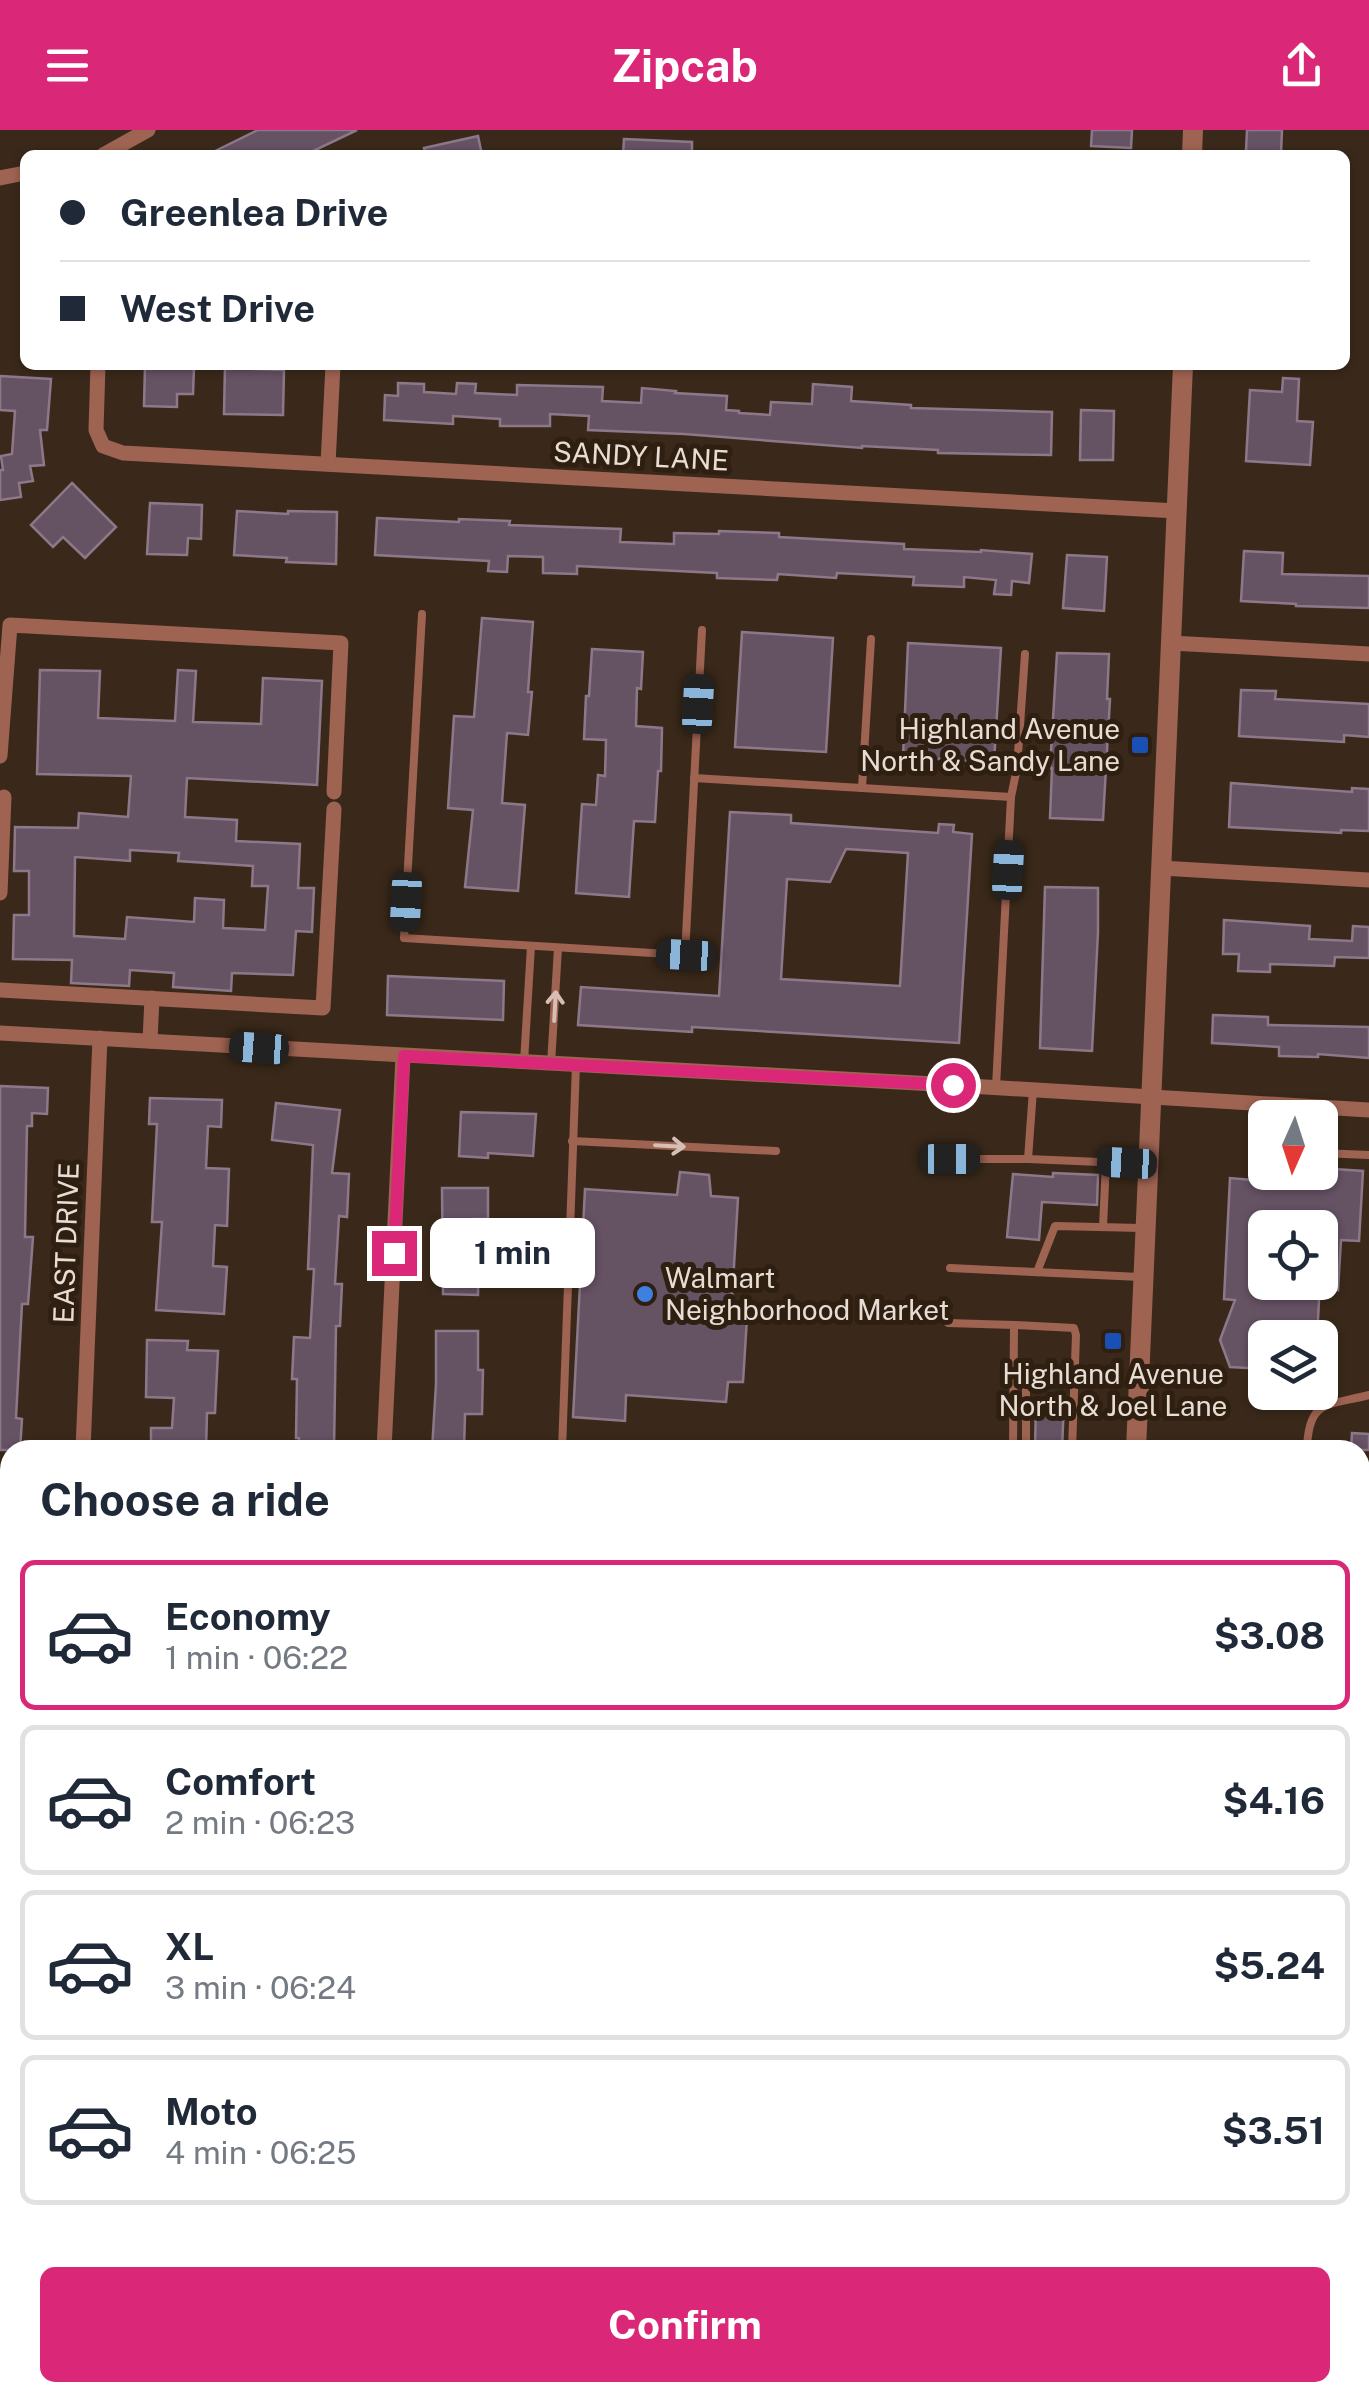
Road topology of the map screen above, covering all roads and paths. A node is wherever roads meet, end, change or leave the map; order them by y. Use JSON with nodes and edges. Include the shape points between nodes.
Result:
{"nodes":[{"id":1,"x":148,"y":130,"type":"edge"},
{"id":2,"x":112,"y":150,"type":"edge"},
{"id":3,"x":98,"y":370,"type":"edge"},
{"id":4,"x":333,"y":370,"type":"edge"},
{"id":5,"x":1183,"y":370,"type":"edge"},
{"id":6,"x":328,"y":464,"type":"junction"},
{"id":7,"x":1177,"y":512,"type":"junction"},
{"id":8,"x":422,"y":614,"type":"dead end"},
{"id":9,"x":702,"y":630,"type":"dead end"},
{"id":10,"x":870,"y":639,"type":"dead end"},
{"id":11,"x":1171,"y":643,"type":"junction"},
{"id":12,"x":1025,"y":654,"type":"dead end"},
{"id":13,"x":1369,"y":654,"type":"edge"},
{"id":14,"x":0,"y":756,"type":"edge"},
{"id":15,"x":694,"y":778,"type":"junction"},
{"id":16,"x":862,"y":788,"type":"junction"},
{"id":17,"x":4,"y":797,"type":"dead end"},
{"id":18,"x":1011,"y":797,"type":"junction"},
{"id":19,"x":1161,"y":868,"type":"junction"},
{"id":20,"x":1369,"y":880,"type":"edge"},
{"id":21,"x":0,"y":894,"type":"edge"},
{"id":22,"x":531,"y":946,"type":"junction"},
{"id":23,"x":558,"y":948,"type":"junction"},
{"id":24,"x":0,"y":990,"type":"edge"},
{"id":25,"x":152,"y":998,"type":"junction"},
{"id":26,"x":0,"y":1033,"type":"edge"},
{"id":27,"x":100,"y":1038,"type":"junction"},
{"id":28,"x":150,"y":1041,"type":"junction"},
{"id":29,"x":404,"y":1056,"type":"junction"},
{"id":30,"x":524,"y":1062,"type":"junction"},
{"id":31,"x":552,"y":1064,"type":"junction"},
{"id":32,"x":576,"y":1065,"type":"junction"},
{"id":33,"x":996,"y":1087,"type":"junction"},
{"id":34,"x":1033,"y":1090,"type":"junction"},
{"id":35,"x":1150,"y":1096,"type":"junction"},
{"id":36,"x":1248,"y":1108,"type":"edge"},
{"id":37,"x":1338,"y":1110,"type":"edge"},
{"id":38,"x":1369,"y":1110,"type":"edge"},
{"id":39,"x":572,"y":1141,"type":"junction"},
{"id":40,"x":776,"y":1151,"type":"dead end"},
{"id":41,"x":1338,"y":1153,"type":"edge"},
{"id":42,"x":1369,"y":1154,"type":"edge"},
{"id":43,"x":950,"y":1159,"type":"dead end"},
{"id":44,"x":1028,"y":1159,"type":"junction"},
{"id":45,"x":1106,"y":1162,"type":"junction"},
{"id":46,"x":1148,"y":1164,"type":"junction"},
{"id":47,"x":1103,"y":1227,"type":"junction"},
{"id":48,"x":1146,"y":1228,"type":"junction"},
{"id":49,"x":950,"y":1268,"type":"dead end"},
{"id":50,"x":1037,"y":1272,"type":"junction"},
{"id":51,"x":1144,"y":1277,"type":"junction"},
{"id":52,"x":948,"y":1323,"type":"dead end"},
{"id":53,"x":1014,"y":1326,"type":"junction"},
{"id":54,"x":1014,"y":1373,"type":"junction"},
{"id":55,"x":1369,"y":1395,"type":"edge"},
{"id":56,"x":83,"y":1440,"type":"edge"},
{"id":57,"x":385,"y":1440,"type":"edge"},
{"id":58,"x":562,"y":1440,"type":"edge"},
{"id":59,"x":1013,"y":1440,"type":"edge"},
{"id":60,"x":1026,"y":1440,"type":"edge"},
{"id":61,"x":1072,"y":1440,"type":"edge"},
{"id":62,"x":1136,"y":1440,"type":"edge"},
{"id":63,"x":1308,"y":1440,"type":"edge"}],
"edges":[{"from":1,"to":2,"type":"street"},
{"from":3,"to":6,"type":"street","name":"SANDY LANE","via":[[96,430],[103,446]]},
{"from":4,"to":6,"type":"street"},
{"from":5,"to":7,"type":"street"},
{"from":6,"to":7,"type":"street","name":"SANDY LANE"},
{"from":7,"to":11,"type":"street"},
{"from":8,"to":22,"type":"lane","via":[[404,938]]},
{"from":9,"to":15,"type":"lane"},
{"from":10,"to":16,"type":"lane"},
{"from":11,"to":13,"type":"street"},
{"from":11,"to":19,"type":"street"},
{"from":12,"to":18,"type":"lane"},
{"from":14,"to":25,"type":"street","via":[[10,625],[341,643],[323,1008]]},
{"from":15,"to":16,"type":"lane"},
{"from":15,"to":23,"type":"lane","via":[[686,955]]},
{"from":16,"to":18,"type":"lane"},
{"from":17,"to":21,"type":"street"},
{"from":18,"to":33,"type":"lane"},
{"from":19,"to":20,"type":"street"},
{"from":19,"to":35,"type":"street"},
{"from":22,"to":23,"type":"lane"},
{"from":22,"to":30,"type":"lane"},
{"from":31,"to":23,"type":"lane","one_way":true},
{"from":24,"to":25,"type":"street"},
{"from":25,"to":28,"type":"street"},
{"from":26,"to":27,"type":"street"},
{"from":27,"to":28,"type":"street"},
{"from":27,"to":56,"type":"street","name":"EAST DRIVE"},
{"from":28,"to":29,"type":"street"},
{"from":29,"to":30,"type":"street"},
{"from":29,"to":57,"type":"street"},
{"from":30,"to":31,"type":"street"},
{"from":31,"to":32,"type":"street"},
{"from":32,"to":33,"type":"street"},
{"from":32,"to":39,"type":"lane"},
{"from":33,"to":34,"type":"street"},
{"from":34,"to":35,"type":"street"},
{"from":34,"to":44,"type":"lane"},
{"from":35,"to":36,"type":"street"},
{"from":35,"to":46,"type":"street"},
{"from":37,"to":38,"type":"street"},
{"from":39,"to":40,"type":"lane","one_way":true},
{"from":39,"to":58,"type":"lane"},
{"from":41,"to":42,"type":"lane"},
{"from":43,"to":44,"type":"lane"},
{"from":44,"to":45,"type":"lane"},
{"from":45,"to":46,"type":"lane"},
{"from":45,"to":47,"type":"lane"},
{"from":46,"to":48,"type":"street"},
{"from":47,"to":48,"type":"lane"},
{"from":47,"to":50,"type":"lane","via":[[1055,1226]]},
{"from":48,"to":51,"type":"street"},
{"from":49,"to":50,"type":"lane"},
{"from":50,"to":51,"type":"lane"},
{"from":51,"to":62,"type":"street"},
{"from":52,"to":53,"type":"lane"},
{"from":53,"to":54,"type":"lane"},
{"from":53,"to":61,"type":"lane","via":[[1074,1328]]},
{"from":54,"to":59,"type":"lane"},
{"from":54,"to":60,"type":"lane","via":[[1026,1381]]},
{"from":55,"to":63,"type":"lane","via":[[1316,1412]]}]}
